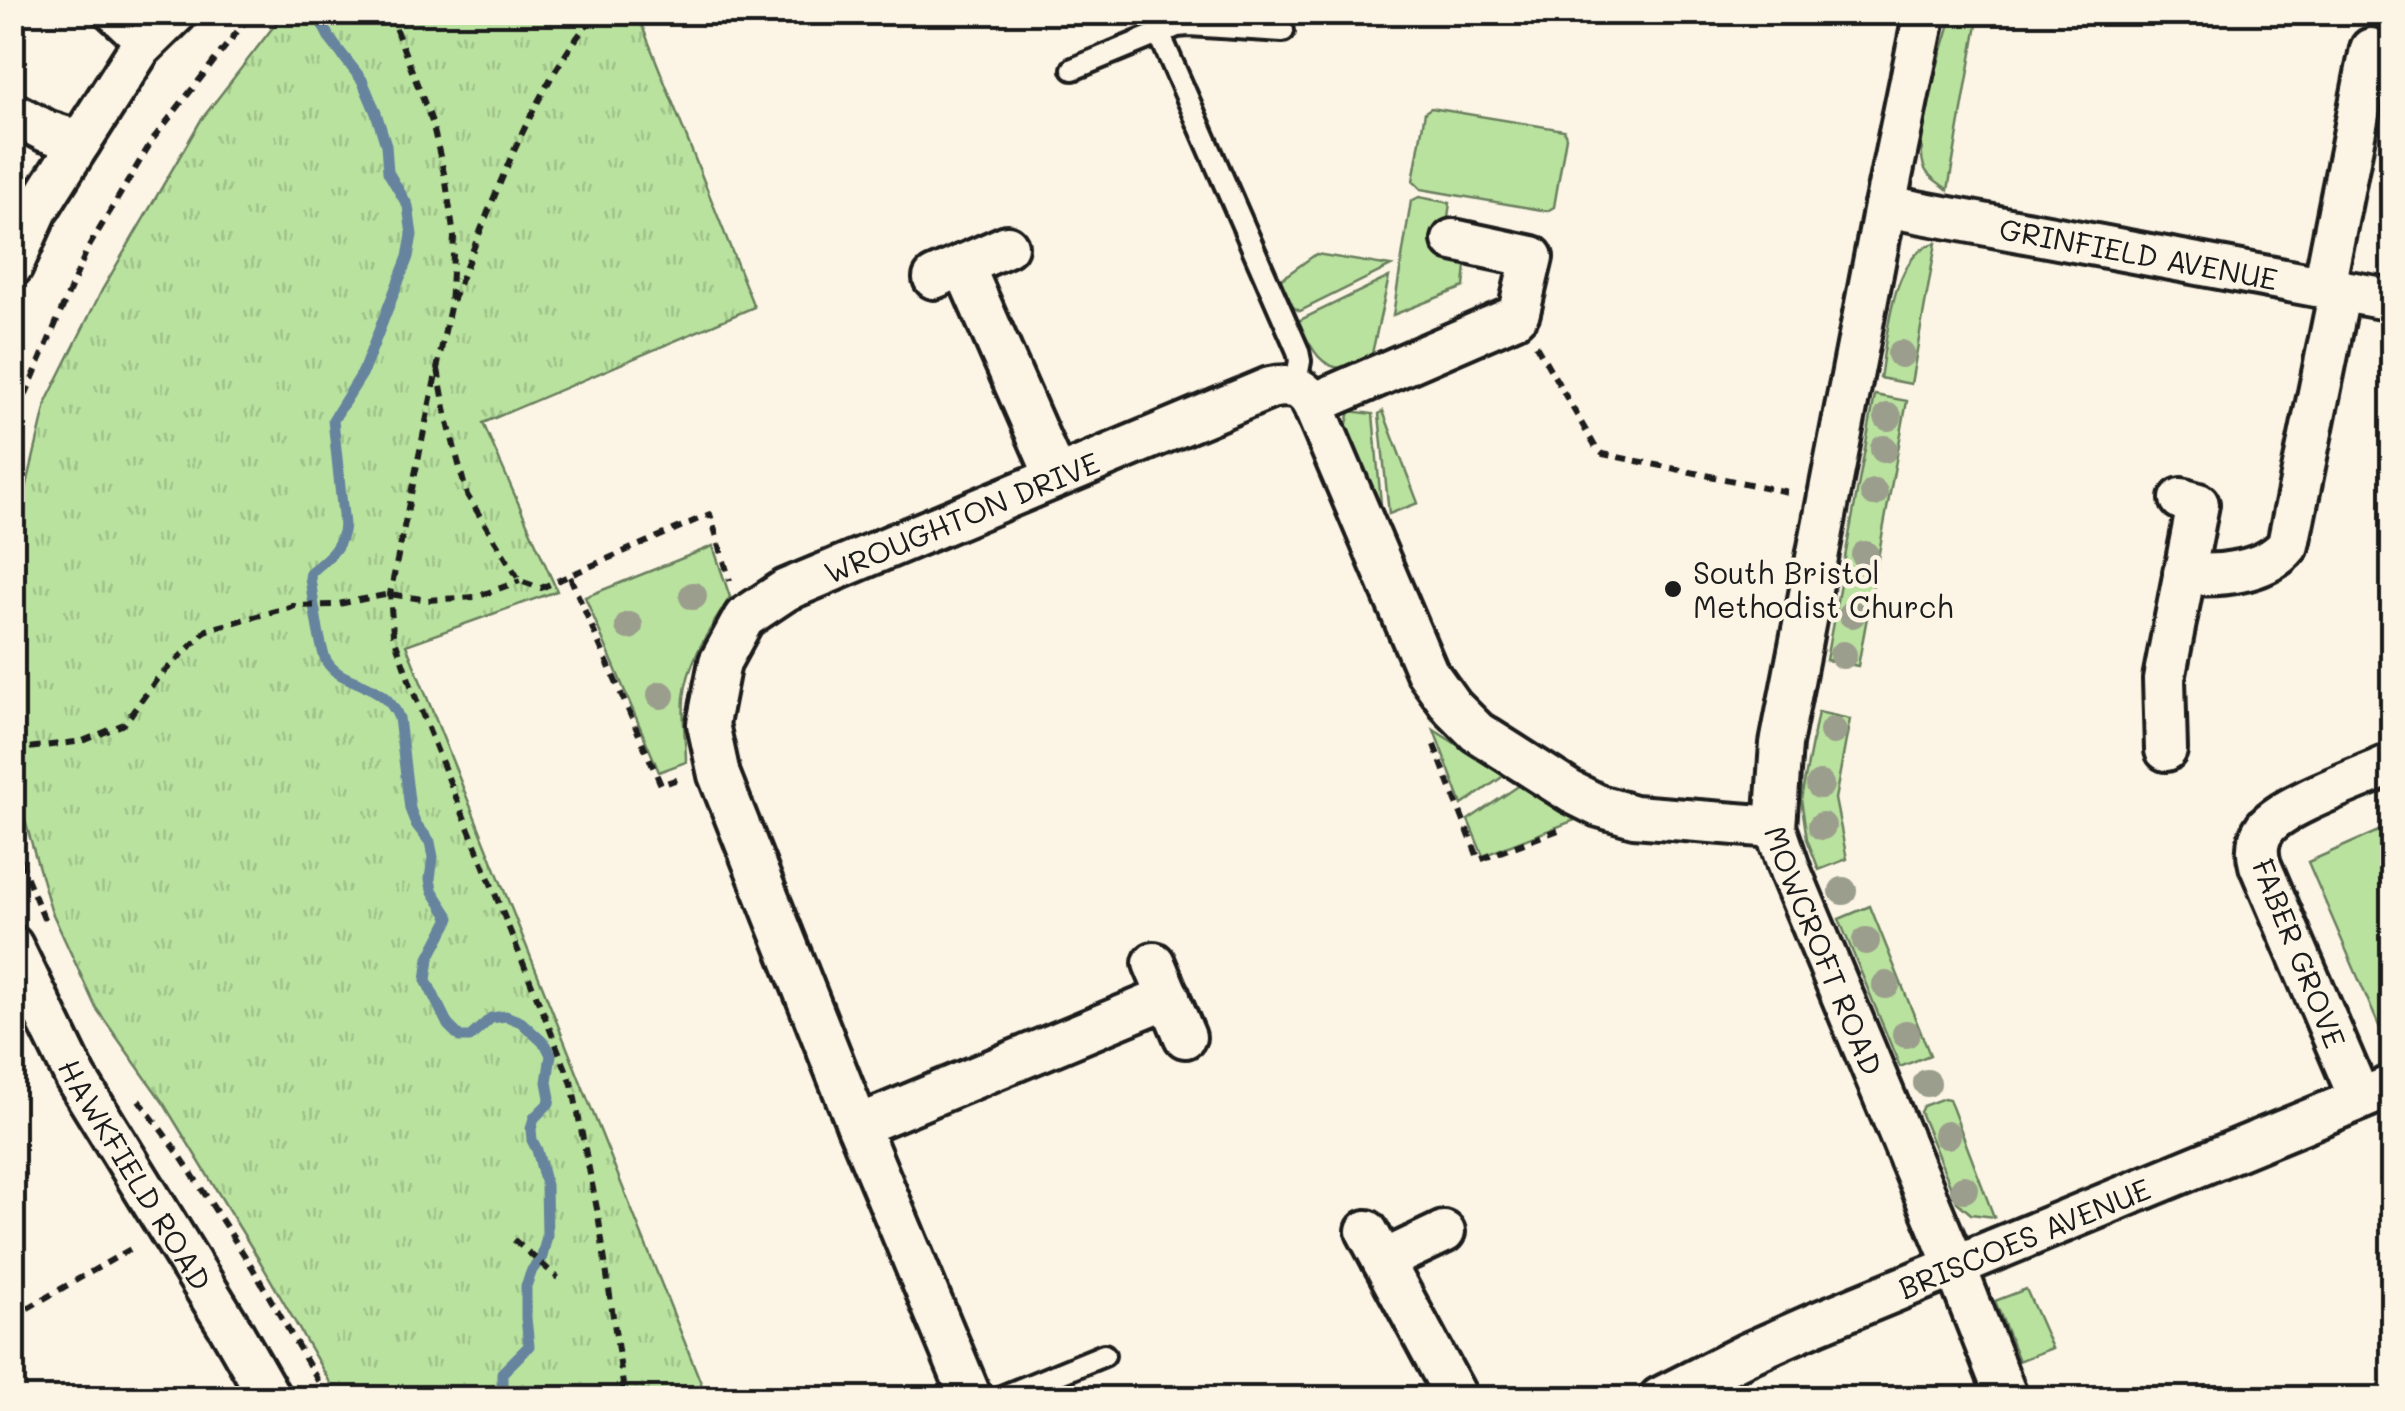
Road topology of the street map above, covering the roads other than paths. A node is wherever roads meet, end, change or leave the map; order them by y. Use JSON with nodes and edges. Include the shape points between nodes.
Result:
{"nodes":[{"id":1,"x":101,"y":12,"type":"edge"},
{"id":2,"x":177,"y":12,"type":"edge"},
{"id":3,"x":1925,"y":12,"type":"edge"},
{"id":4,"x":1283,"y":31,"type":"dead end"},
{"id":5,"x":1159,"y":33,"type":"junction"},
{"id":6,"x":140,"y":48,"type":"junction"},
{"id":7,"x":2377,"y":62,"type":"edge"},
{"id":8,"x":1073,"y":70,"type":"dead end"},
{"id":9,"x":12,"y":113,"type":"edge"},
{"id":10,"x":80,"y":142,"type":"junction"},
{"id":11,"x":12,"y":178,"type":"edge"},
{"id":12,"x":1885,"y":206,"type":"junction"},
{"id":13,"x":38,"y":210,"type":"junction"},
{"id":14,"x":1454,"y":240,"type":"dead end"},
{"id":15,"x":1006,"y":246,"type":"dead end"},
{"id":16,"x":12,"y":266,"type":"edge"},
{"id":17,"x":2332,"y":288,"type":"junction"},
{"id":18,"x":2392,"y":300,"type":"edge"},
{"id":19,"x":1304,"y":395,"type":"junction"},
{"id":20,"x":1056,"y":477,"type":"junction"},
{"id":21,"x":2181,"y":499,"type":"dead end"},
{"id":22,"x":2184,"y":573,"type":"junction"},
{"id":23,"x":2166,"y":750,"type":"dead end"},
{"id":24,"x":2392,"y":764,"type":"edge"},
{"id":25,"x":1775,"y":828,"type":"junction"},
{"id":26,"x":12,"y":946,"type":"edge"},
{"id":27,"x":1185,"y":1037,"type":"dead end"},
{"id":28,"x":2376,"y":1093,"type":"edge"},
{"id":29,"x":858,"y":1126,"type":"junction"},
{"id":30,"x":1444,"y":1232,"type":"dead end"},
{"id":31,"x":1955,"y":1266,"type":"junction"},
{"id":32,"x":1104,"y":1356,"type":"dead end"},
{"id":33,"x":270,"y":1398,"type":"edge"},
{"id":34,"x":971,"y":1398,"type":"edge"},
{"id":35,"x":1000,"y":1398,"type":"edge"},
{"id":36,"x":1457,"y":1398,"type":"edge"},
{"id":37,"x":1660,"y":1398,"type":"edge"},
{"id":38,"x":2007,"y":1398,"type":"edge"}],
"edges":[{"from":1,"to":6,"type":"lane"},
{"from":2,"to":6,"type":"street"},
{"from":3,"to":12,"type":"street","name":"MOWCROFT ROAD"},
{"from":4,"to":5,"type":"lane","via":[[1189,25]]},
{"from":5,"to":8,"type":"lane"},
{"from":5,"to":19,"type":"lane","via":[[1298,350]]},
{"from":6,"to":10,"type":"street"},
{"from":7,"to":17,"type":"street"},
{"from":9,"to":10,"type":"street"},
{"from":10,"to":13,"type":"street"},
{"from":11,"to":13,"type":"street"},
{"from":12,"to":17,"type":"street","name":"GRINFIELD AVENUE"},
{"from":12,"to":25,"type":"street","name":"MOWCROFT ROAD","via":[[1782,744]]},
{"from":13,"to":16,"type":"street"},
{"from":14,"to":19,"type":"street","name":"WROUGHTON DRIVE","via":[[1532,257],[1518,313]]},
{"from":15,"to":20,"type":"street","via":[[949,271]]},
{"from":17,"to":18,"type":"street","name":"GRINFIELD AVENUE"},
{"from":17,"to":22,"type":"street","via":[[2288,545],[2274,558],[2234,573]]},
{"from":19,"to":20,"type":"street","name":"WROUGHTON DRIVE","via":[[1270,388]]},
{"from":19,"to":25,"type":"street","via":[[1427,672],[1477,732],[1609,810]]},
{"from":20,"to":29,"type":"street","name":"WROUGHTON DRIVE","via":[[786,590],[744,618],[720,662],[708,724],[717,765]]},
{"from":21,"to":22,"type":"street","via":[[2198,504]]},
{"from":22,"to":23,"type":"street","via":[[2164,679]]},
{"from":24,"to":28,"type":"street","name":"FABER GROVE","via":[[2289,808],[2267,825],[2258,845],[2260,865]]},
{"from":25,"to":31,"type":"street","name":"MOWCROFT ROAD"},
{"from":26,"to":33,"type":"street","name":"HAWKFIELD ROAD","via":[[76,1078]]},
{"from":27,"to":29,"type":"street","via":[[1162,980]]},
{"from":28,"to":31,"type":"street","name":"BRISCOES AVENUE"},
{"from":29,"to":34,"type":"street","name":"WROUGHTON DRIVE"},
{"from":30,"to":36,"type":"street","via":[[1375,1246]]},
{"from":31,"to":37,"type":"street","name":"BRISCOES AVENUE"},
{"from":31,"to":38,"type":"street","name":"MOWCROFT ROAD"},
{"from":32,"to":35,"type":"lane"}]}
